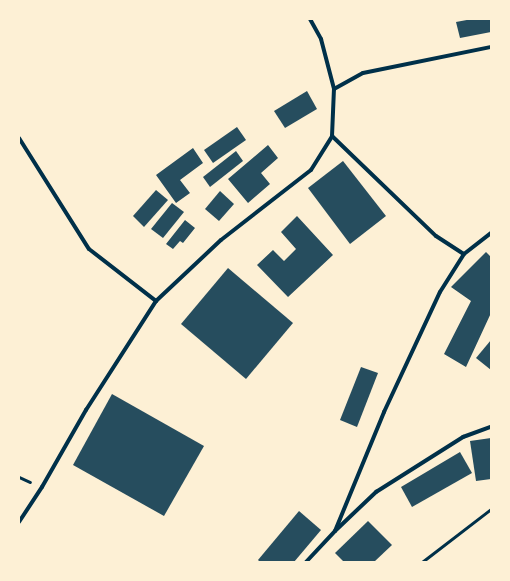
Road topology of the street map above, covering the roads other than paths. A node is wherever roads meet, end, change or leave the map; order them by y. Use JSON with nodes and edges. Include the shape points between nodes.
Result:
{"nodes":[{"id":1,"x":310,"y":19,"type":"edge"},
{"id":2,"x":491,"y":47,"type":"edge"},
{"id":3,"x":334,"y":89,"type":"junction"},
{"id":4,"x":332,"y":136,"type":"junction"},
{"id":5,"x":19,"y":138,"type":"edge"},
{"id":6,"x":491,"y":232,"type":"edge"},
{"id":7,"x":464,"y":254,"type":"junction"},
{"id":8,"x":156,"y":301,"type":"junction"},
{"id":9,"x":491,"y":427,"type":"edge"},
{"id":10,"x":19,"y":522,"type":"edge"},
{"id":11,"x":335,"y":531,"type":"junction"},
{"id":12,"x":306,"y":562,"type":"edge"}],
"edges":[{"from":1,"to":3,"type":"street","via":[[321,39]]},
{"from":2,"to":3,"type":"street","via":[[363,74]]},
{"from":3,"to":4,"type":"street"},
{"from":4,"to":7,"type":"street","via":[[436,236]]},
{"from":4,"to":8,"type":"street","via":[[310,170],[221,240]]},
{"from":5,"to":8,"type":"street","via":[[89,249]]},
{"from":6,"to":7,"type":"street"},
{"from":7,"to":11,"type":"street","via":[[440,292],[420,334],[384,412]]},
{"from":8,"to":10,"type":"street","via":[[86,410]]},
{"from":9,"to":11,"type":"street","via":[[463,437],[376,492]]},
{"from":11,"to":12,"type":"street"}]}
